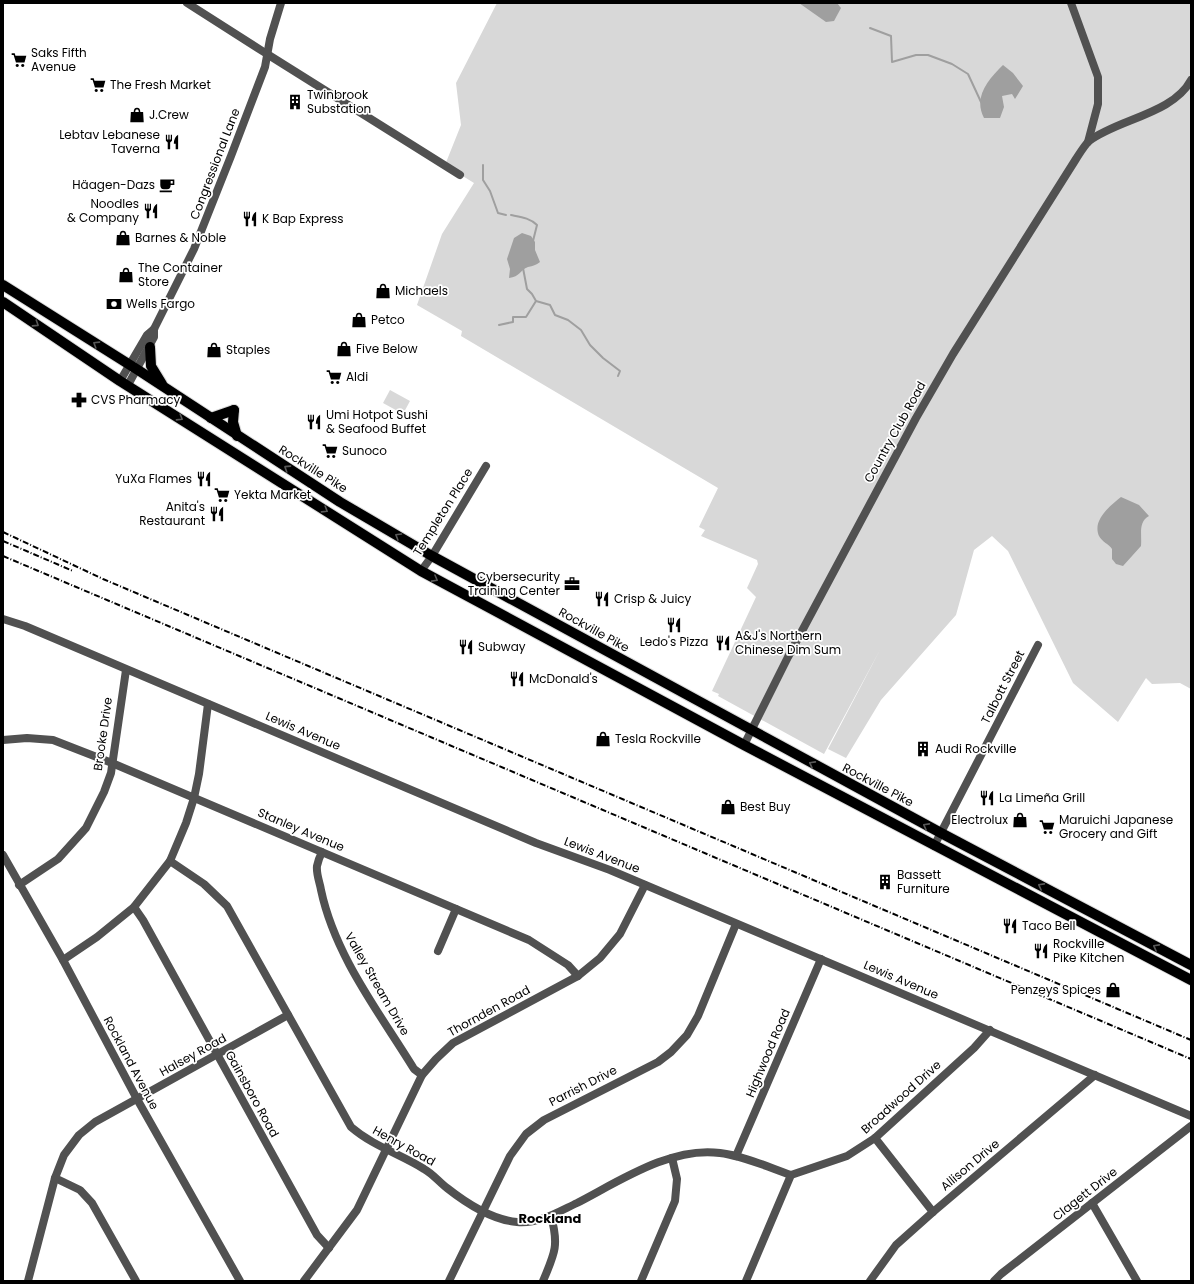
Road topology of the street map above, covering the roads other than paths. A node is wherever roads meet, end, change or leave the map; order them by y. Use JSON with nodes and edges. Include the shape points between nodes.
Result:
{"nodes":[{"id":1,"x":187,"y":3,"type":"edge"},
{"id":2,"x":281,"y":3,"type":"edge"},
{"id":3,"x":1072,"y":3,"type":"edge"},
{"id":4,"x":267,"y":54,"type":"junction"},
{"id":5,"x":1191,"y":80,"type":"edge"},
{"id":6,"x":1088,"y":142,"type":"junction"},
{"id":7,"x":460,"y":175,"type":"dead end"},
{"id":8,"x":3,"y":286,"type":"edge"},
{"id":9,"x":3,"y":302,"type":"edge"},
{"id":10,"x":154,"y":329,"type":"junction"},
{"id":11,"x":150,"y":347,"type":"junction"},
{"id":12,"x":134,"y":368,"type":"junction"},
{"id":13,"x":124,"y":383,"type":"junction"},
{"id":14,"x":165,"y":389,"type":"junction"},
{"id":15,"x":211,"y":418,"type":"junction"},
{"id":16,"x":237,"y":436,"type":"junction"},
{"id":17,"x":486,"y":466,"type":"dead end"},
{"id":18,"x":432,"y":556,"type":"junction"},
{"id":19,"x":421,"y":571,"type":"junction"},
{"id":20,"x":3,"y":619,"type":"edge"},
{"id":21,"x":1038,"y":645,"type":"dead end"},
{"id":22,"x":126,"y":670,"type":"junction"},
{"id":23,"x":208,"y":704,"type":"junction"},
{"id":24,"x":751,"y":731,"type":"junction"},
{"id":25,"x":3,"y":740,"type":"edge"},
{"id":26,"x":744,"y":745,"type":"junction"},
{"id":27,"x":112,"y":763,"type":"junction"},
{"id":28,"x":844,"y":782,"type":"junction"},
{"id":29,"x":838,"y":794,"type":"junction"},
{"id":30,"x":194,"y":798,"type":"junction"},
{"id":31,"x":940,"y":833,"type":"junction"},
{"id":32,"x":934,"y":846,"type":"junction"},
{"id":33,"x":322,"y":852,"type":"junction"},
{"id":34,"x":3,"y":855,"type":"edge"},
{"id":35,"x":170,"y":861,"type":"junction"},
{"id":36,"x":19,"y":885,"type":"junction"},
{"id":37,"x":644,"y":885,"type":"junction"},
{"id":38,"x":134,"y":907,"type":"junction"},
{"id":39,"x":456,"y":909,"type":"junction"},
{"id":40,"x":736,"y":924,"type":"junction"},
{"id":41,"x":438,"y":951,"type":"dead end"},
{"id":42,"x":821,"y":959,"type":"junction"},
{"id":43,"x":63,"y":960,"type":"junction"},
{"id":44,"x":1191,"y":965,"type":"edge"},
{"id":45,"x":578,"y":976,"type":"junction"},
{"id":46,"x":1191,"y":980,"type":"edge"},
{"id":47,"x":288,"y":1015,"type":"junction"},
{"id":48,"x":990,"y":1030,"type":"junction"},
{"id":49,"x":217,"y":1055,"type":"junction"},
{"id":50,"x":422,"y":1075,"type":"junction"},
{"id":51,"x":1095,"y":1075,"type":"junction"},
{"id":52,"x":136,"y":1099,"type":"junction"},
{"id":53,"x":1191,"y":1116,"type":"edge"},
{"id":54,"x":1191,"y":1126,"type":"edge"},
{"id":55,"x":874,"y":1138,"type":"junction"},
{"id":56,"x":387,"y":1150,"type":"junction"},
{"id":57,"x":736,"y":1156,"type":"junction"},
{"id":58,"x":672,"y":1158,"type":"junction"},
{"id":59,"x":791,"y":1176,"type":"junction"},
{"id":60,"x":55,"y":1178,"type":"junction"},
{"id":61,"x":1092,"y":1203,"type":"junction"},
{"id":62,"x":483,"y":1210,"type":"junction"},
{"id":63,"x":933,"y":1212,"type":"junction"},
{"id":64,"x":551,"y":1216,"type":"junction"},
{"id":65,"x":329,"y":1248,"type":"junction"},
{"id":66,"x":28,"y":1281,"type":"edge"},
{"id":67,"x":135,"y":1281,"type":"edge"},
{"id":68,"x":240,"y":1281,"type":"edge"},
{"id":69,"x":304,"y":1281,"type":"edge"},
{"id":70,"x":449,"y":1281,"type":"edge"},
{"id":71,"x":543,"y":1281,"type":"edge"},
{"id":72,"x":641,"y":1281,"type":"edge"},
{"id":73,"x":746,"y":1281,"type":"edge"},
{"id":74,"x":870,"y":1281,"type":"edge"},
{"id":75,"x":994,"y":1281,"type":"edge"},
{"id":76,"x":1136,"y":1281,"type":"edge"}],
"edges":[{"from":1,"to":4,"type":"street"},
{"from":2,"to":4,"type":"street","name":"Congressional Lane"},
{"from":3,"to":6,"type":"street","name":"Country Club Road","via":[[1098,77],[1098,104]]},
{"from":4,"to":7,"type":"street"},
{"from":4,"to":10,"type":"street","name":"Congressional Lane","via":[[265,67],[194,249]]},
{"from":5,"to":6,"type":"street","name":"Country Club Road","via":[[1172,101],[1159,109],[1114,126]]},
{"from":6,"to":24,"type":"street","name":"Country Club Road","via":[[953,354],[916,418]]},
{"from":12,"to":8,"type":"main road","name":"Rockville Pike","one_way":true},
{"from":9,"to":13,"type":"main road","one_way":true},
{"from":10,"to":11,"type":"street","name":"Congressional Lane"},
{"from":10,"to":12,"type":"street","name":"Congressional Lane","via":[[147,335]]},
{"from":11,"to":12,"type":"street","name":"Congressional Lane"},
{"from":11,"to":14,"type":"main road","via":[[151,366]]},
{"from":12,"to":13,"type":"street","name":"Congressional Lane"},
{"from":12,"to":14,"type":"main road","name":"Rockville Pike"},
{"from":13,"to":19,"type":"main road","one_way":true},
{"from":14,"to":15,"type":"main road","name":"Rockville Pike"},
{"from":15,"to":16,"type":"main road","name":"Rockville Pike"},
{"from":15,"to":16,"type":"main road","via":[[234,410],[233,422]]},
{"from":18,"to":16,"type":"main road","name":"Rockville Pike","one_way":true,"via":[[340,502]]},
{"from":17,"to":18,"type":"street","name":"Templeton Place"},
{"from":18,"to":19,"type":"street","name":"Templeton Place"},
{"from":18,"to":24,"type":"main road","name":"Rockville Pike"},
{"from":19,"to":26,"type":"main road","one_way":true},
{"from":20,"to":22,"type":"street","name":"Lewis Avenue"},
{"from":21,"to":31,"type":"street","name":"Talbott Street"},
{"from":22,"to":23,"type":"street","name":"Lewis Avenue"},
{"from":22,"to":27,"type":"street","name":"Brooke Drive"},
{"from":23,"to":30,"type":"street"},
{"from":23,"to":37,"type":"street","name":"Lewis Avenue","via":[[536,843]]},
{"from":24,"to":26,"type":"street","name":"Country Club Road"},
{"from":28,"to":24,"type":"main road","name":"Rockville Pike","one_way":true},
{"from":25,"to":27,"type":"street","name":"Stanley Avenue","via":[[53,740]]},
{"from":26,"to":29,"type":"main road"},
{"from":27,"to":30,"type":"street","name":"Stanley Avenue"},
{"from":27,"to":36,"type":"street","name":"Brooke Drive","via":[[104,792],[86,828],[58,859]]},
{"from":28,"to":29,"type":"main road"},
{"from":31,"to":28,"type":"main road","name":"Rockville Pike","one_way":true},
{"from":29,"to":32,"type":"main road"},
{"from":30,"to":33,"type":"street","name":"Stanley Avenue"},
{"from":30,"to":35,"type":"street"},
{"from":31,"to":32,"type":"street","name":"Talbott Street"},
{"from":44,"to":31,"type":"main road","name":"Rockville Pike","one_way":true},
{"from":32,"to":46,"type":"main road"},
{"from":33,"to":39,"type":"street","name":"Stanley Avenue"},
{"from":33,"to":50,"type":"street","name":"Valley Stream Drive","via":[[317,872],[334,935],[414,1069]]},
{"from":34,"to":36,"type":"street","name":"Rockland Avenue"},
{"from":35,"to":38,"type":"street"},
{"from":35,"to":47,"type":"street","name":"Henry Road","via":[[204,884],[227,906]]},
{"from":36,"to":43,"type":"street","name":"Rockland Avenue"},
{"from":37,"to":40,"type":"street","name":"Lewis Avenue"},
{"from":37,"to":45,"type":"street","name":"Thornden Road","via":[[620,934],[600,958]]},
{"from":38,"to":43,"type":"street"},
{"from":38,"to":49,"type":"street","name":"Gainsboro Road"},
{"from":39,"to":41,"type":"street"},
{"from":39,"to":45,"type":"street","name":"Stanley Avenue","via":[[529,940],[568,965]]},
{"from":40,"to":42,"type":"street","name":"Lewis Avenue"},
{"from":40,"to":62,"type":"street","name":"Parrish Drive","via":[[698,1016],[687,1035],[658,1062],[544,1120],[526,1134],[510,1156]]},
{"from":42,"to":48,"type":"street","name":"Lewis Avenue"},
{"from":42,"to":57,"type":"street","name":"Highwood Road"},
{"from":43,"to":52,"type":"street","name":"Rockland Avenue"},
{"from":45,"to":50,"type":"street","name":"Thornden Road","via":[[453,1043]]},
{"from":47,"to":49,"type":"street","name":"Halsey Road"},
{"from":47,"to":56,"type":"street","name":"Henry Road","via":[[351,1127],[361,1136]]},
{"from":48,"to":51,"type":"street","name":"Lewis Avenue"},
{"from":48,"to":55,"type":"street","name":"Broadwood Drive","via":[[974,1048]]},
{"from":49,"to":52,"type":"street","name":"Halsey Road"},
{"from":49,"to":65,"type":"street","name":"Gainsboro Road","via":[[317,1235]]},
{"from":50,"to":56,"type":"street","name":"Thornden Road"},
{"from":51,"to":53,"type":"street","name":"Lewis Avenue"},
{"from":51,"to":63,"type":"street","name":"Allison Drive"},
{"from":52,"to":60,"type":"street","name":"Halsey Road","via":[[95,1122],[79,1135],[64,1155]]},
{"from":52,"to":68,"type":"street","name":"Rockland Avenue"},
{"from":54,"to":61,"type":"street","name":"Clagett Drive"},
{"from":55,"to":59,"type":"street","name":"Broadwood Drive","via":[[847,1156]]},
{"from":55,"to":63,"type":"street"},
{"from":56,"to":62,"type":"street","name":"Henry Road","via":[[425,1169],[462,1200]]},
{"from":56,"to":65,"type":"street","name":"Thornden Road","via":[[357,1210]]},
{"from":57,"to":58,"type":"street","name":"Henry Road","via":[[700,1152]]},
{"from":57,"to":59,"type":"street","name":"Henry Road"},
{"from":58,"to":64,"type":"street","name":"Henry Road","via":[[649,1166]]},
{"from":58,"to":72,"type":"street","via":[[677,1179],[675,1201]]},
{"from":59,"to":73,"type":"street"},
{"from":60,"to":66,"type":"street","name":"Halsey Road"},
{"from":60,"to":67,"type":"street","via":[[80,1190],[92,1203]]},
{"from":61,"to":75,"type":"street","name":"Clagett Drive"},
{"from":61,"to":76,"type":"street"},
{"from":62,"to":64,"type":"street","name":"Henry Road","via":[[517,1222],[533,1222]]},
{"from":62,"to":70,"type":"street","name":"Parrish Drive"},
{"from":63,"to":74,"type":"street","name":"Allison Drive","via":[[896,1245]]},
{"from":64,"to":71,"type":"street","via":[[556,1247]]},
{"from":65,"to":69,"type":"street","name":"Thornden Road"}]}
